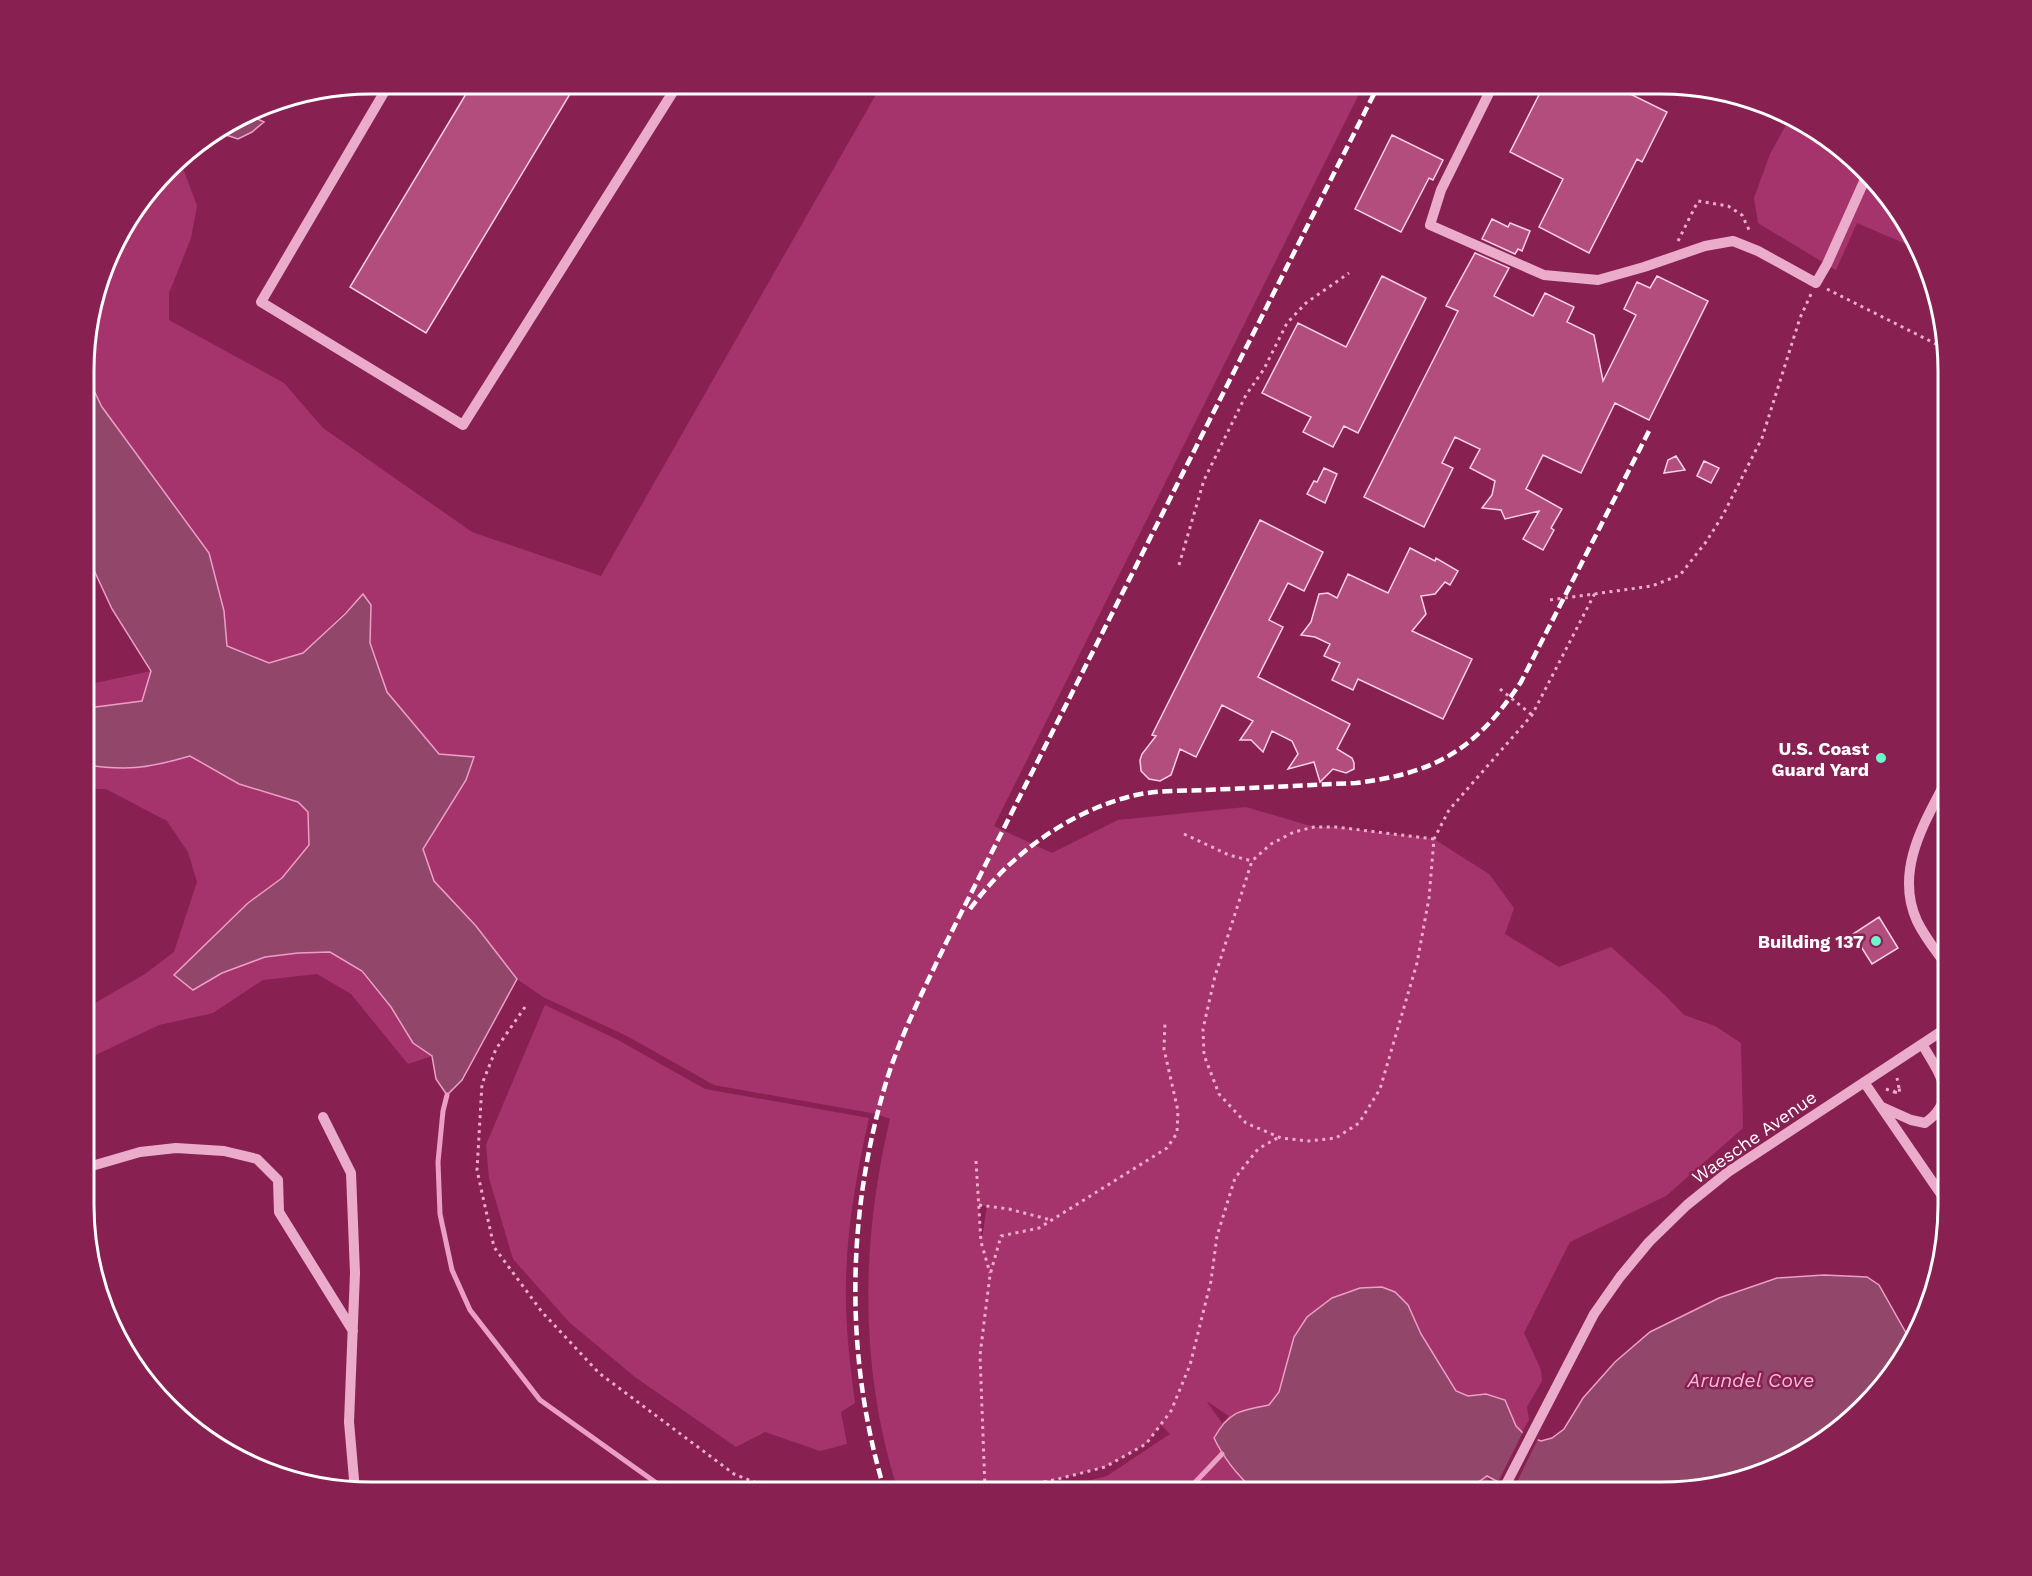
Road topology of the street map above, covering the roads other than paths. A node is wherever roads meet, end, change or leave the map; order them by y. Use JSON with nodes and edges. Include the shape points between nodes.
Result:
{"nodes":[{"id":1,"x":383,"y":95,"type":"edge"},
{"id":2,"x":671,"y":95,"type":"edge"},
{"id":3,"x":1488,"y":95,"type":"edge"},
{"id":4,"x":1863,"y":183,"type":"edge"},
{"id":5,"x":1938,"y":797,"type":"edge"},
{"id":6,"x":1938,"y":953,"type":"edge"},
{"id":7,"x":1938,"y":1033,"type":"edge"},
{"id":8,"x":1922,"y":1044,"type":"junction"},
{"id":9,"x":1938,"y":1070,"type":"edge"},
{"id":10,"x":1864,"y":1082,"type":"junction"},
{"id":11,"x":1882,"y":1107,"type":"junction"},
{"id":12,"x":1938,"y":1112,"type":"edge"},
{"id":13,"x":323,"y":1118,"type":"dead end"},
{"id":14,"x":94,"y":1165,"type":"edge"},
{"id":15,"x":1938,"y":1190,"type":"edge"},
{"id":16,"x":353,"y":1331,"type":"junction"},
{"id":17,"x":354,"y":1481,"type":"edge"},
{"id":18,"x":1507,"y":1482,"type":"edge"}],
"edges":[{"from":1,"to":2,"type":"street","via":[[261,302],[463,425]]},
{"from":3,"to":4,"type":"street","via":[[1441,190],[1430,225],[1544,275],[1598,280],[1733,241],[1816,283]]},
{"from":5,"to":6,"type":"street","via":[[1912,856],[1909,898],[1918,922]]},
{"from":7,"to":8,"type":"street","name":"Waesche Avenue"},
{"from":8,"to":9,"type":"street"},
{"from":8,"to":10,"type":"street","name":"Waesche Avenue"},
{"from":10,"to":11,"type":"street"},
{"from":10,"to":18,"type":"street","name":"Waesche Avenue","via":[[1728,1172],[1649,1242],[1594,1314]]},
{"from":11,"to":12,"type":"street","via":[[1925,1123]]},
{"from":11,"to":15,"type":"street"},
{"from":13,"to":16,"type":"street","via":[[351,1173]]},
{"from":14,"to":16,"type":"street","via":[[140,1152],[176,1148],[224,1151],[257,1159],[278,1180],[279,1212]]},
{"from":16,"to":17,"type":"street","via":[[350,1422]]}]}
